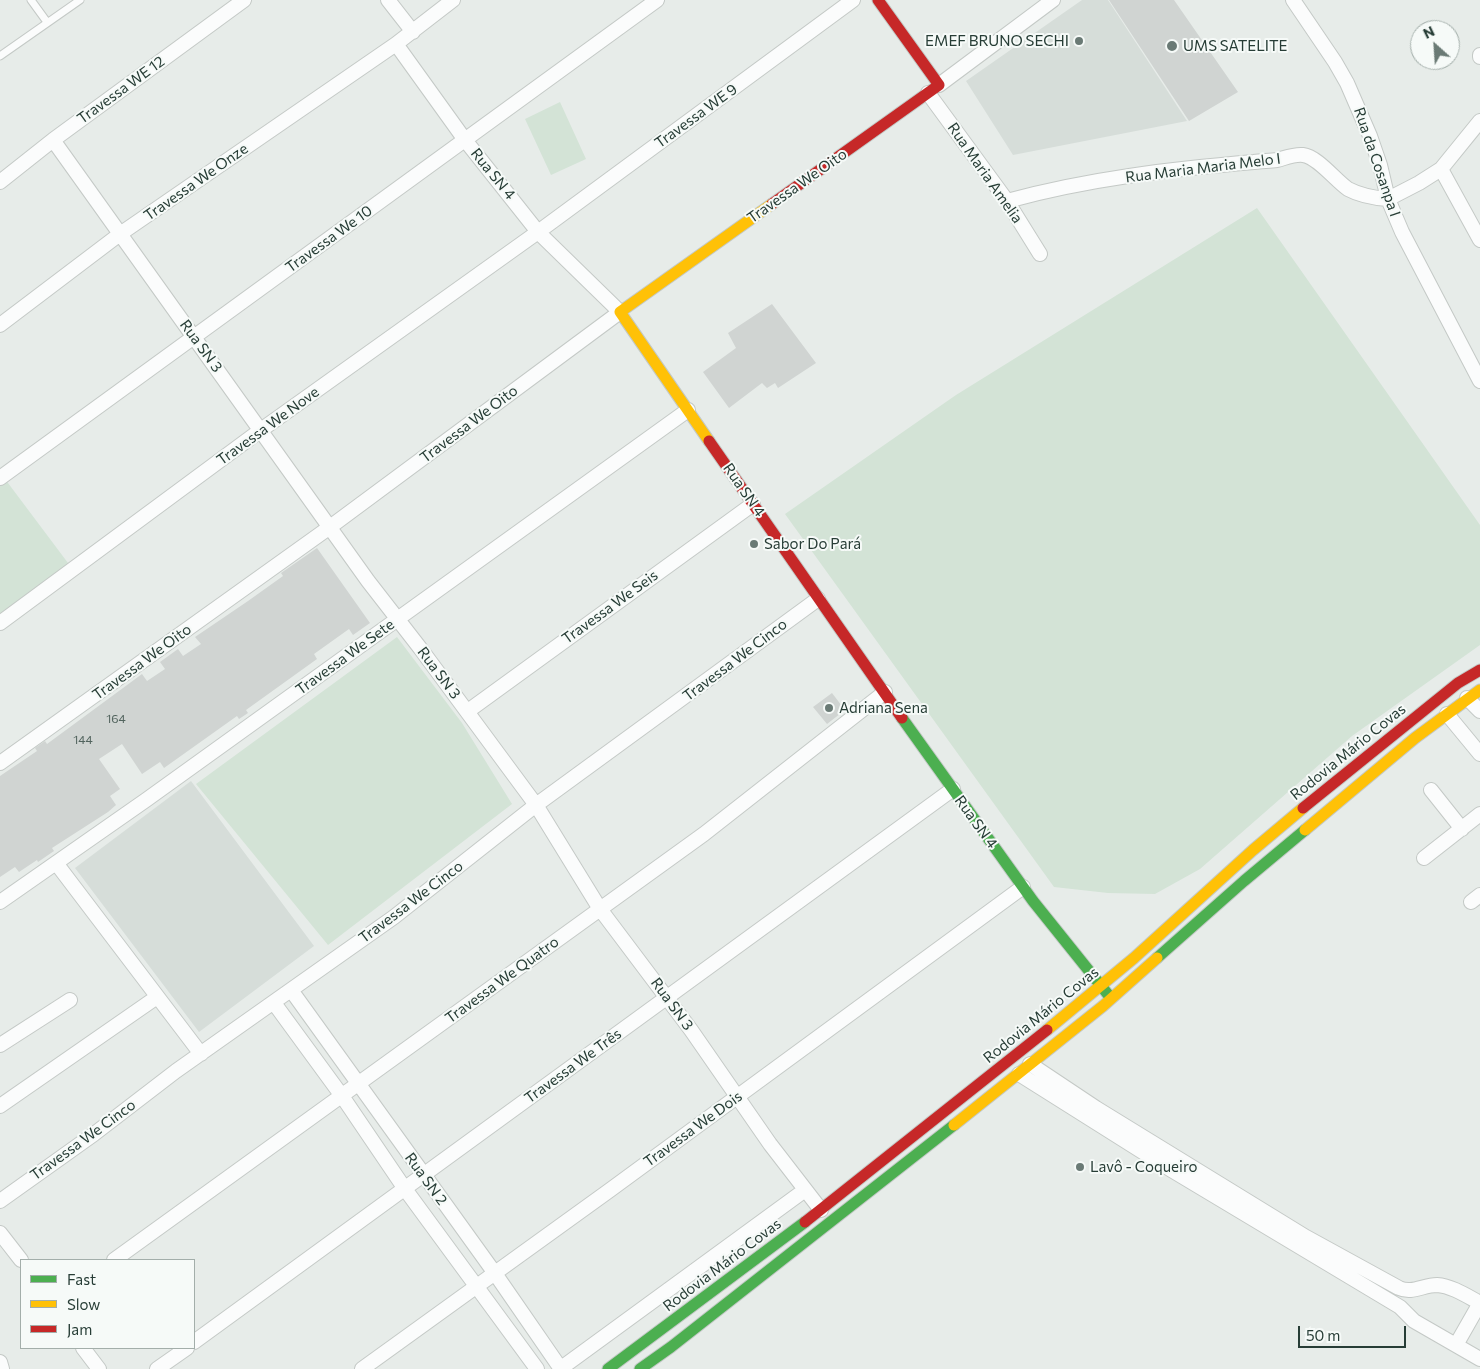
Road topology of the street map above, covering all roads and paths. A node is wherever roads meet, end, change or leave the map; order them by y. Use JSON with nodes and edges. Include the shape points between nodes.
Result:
{"nodes":[{"id":1,"x":31,"y":0,"type":"edge"},
{"id":2,"x":80,"y":0,"type":"edge"},
{"id":3,"x":244,"y":0,"type":"edge"},
{"id":4,"x":388,"y":0,"type":"edge"},
{"id":5,"x":453,"y":0,"type":"edge"},
{"id":6,"x":657,"y":0,"type":"edge"},
{"id":7,"x":853,"y":0,"type":"edge"},
{"id":8,"x":878,"y":0,"type":"edge"},
{"id":9,"x":1054,"y":0,"type":"edge"},
{"id":10,"x":1293,"y":0,"type":"edge"},
{"id":11,"x":47,"y":22,"type":"junction"},
{"id":12,"x":413,"y":32,"type":"junction"},
{"id":13,"x":396,"y":44,"type":"junction"},
{"id":14,"x":0,"y":56,"type":"edge"},
{"id":15,"x":934,"y":89,"type":"junction"},
{"id":16,"x":1480,"y":121,"type":"edge"},
{"id":17,"x":54,"y":140,"type":"junction"},
{"id":18,"x":466,"y":140,"type":"junction"},
{"id":19,"x":1441,"y":169,"type":"junction"},
{"id":20,"x":0,"y":182,"type":"edge"},
{"id":21,"x":1388,"y":199,"type":"junction"},
{"id":22,"x":1007,"y":201,"type":"junction"},
{"id":23,"x":538,"y":232,"type":"junction"},
{"id":24,"x":120,"y":234,"type":"junction"},
{"id":25,"x":1480,"y":240,"type":"edge"},
{"id":26,"x":1040,"y":254,"type":"dead end"},
{"id":27,"x":620,"y":312,"type":"junction"},
{"id":28,"x":0,"y":325,"type":"edge"},
{"id":29,"x":195,"y":337,"type":"junction"},
{"id":30,"x":1480,"y":381,"type":"edge"},
{"id":31,"x":688,"y":410,"type":"junction"},
{"id":32,"x":261,"y":430,"type":"junction"},
{"id":33,"x":0,"y":478,"type":"edge"},
{"id":34,"x":753,"y":504,"type":"junction"},
{"id":35,"x":330,"y":527,"type":"junction"},
{"id":36,"x":818,"y":598,"type":"junction"},
{"id":37,"x":398,"y":619,"type":"junction"},
{"id":38,"x":0,"y":623,"type":"edge"},
{"id":39,"x":1480,"y":670,"type":"edge"},
{"id":40,"x":1480,"y":690,"type":"edge"},
{"id":41,"x":885,"y":692,"type":"junction"},
{"id":42,"x":1467,"y":698,"type":"junction"},
{"id":43,"x":1480,"y":711,"type":"edge"},
{"id":44,"x":468,"y":712,"type":"junction"},
{"id":45,"x":1447,"y":714,"type":"junction"},
{"id":46,"x":1480,"y":754,"type":"edge"},
{"id":47,"x":0,"y":763,"type":"edge"},
{"id":48,"x":953,"y":789,"type":"junction"},
{"id":49,"x":1430,"y":790,"type":"dead end"},
{"id":50,"x":536,"y":805,"type":"junction"},
{"id":51,"x":1480,"y":814,"type":"edge"},
{"id":52,"x":1462,"y":829,"type":"junction"},
{"id":53,"x":1424,"y":858,"type":"dead end"},
{"id":54,"x":56,"y":863,"type":"junction"},
{"id":55,"x":1023,"y":887,"type":"junction"},
{"id":56,"x":0,"y":902,"type":"edge"},
{"id":57,"x":600,"y":909,"type":"junction"},
{"id":58,"x":1101,"y":985,"type":"junction"},
{"id":59,"x":291,"y":990,"type":"junction"},
{"id":60,"x":157,"y":997,"type":"junction"},
{"id":61,"x":667,"y":997,"type":"junction"},
{"id":62,"x":1111,"y":998,"type":"junction"},
{"id":63,"x":70,"y":1000,"type":"dead end"},
{"id":64,"x":274,"y":1003,"type":"junction"},
{"id":65,"x":0,"y":1045,"type":"edge"},
{"id":66,"x":200,"y":1054,"type":"junction"},
{"id":67,"x":1030,"y":1064,"type":"junction"},
{"id":68,"x":1019,"y":1074,"type":"junction"},
{"id":69,"x":359,"y":1083,"type":"junction"},
{"id":70,"x":342,"y":1096,"type":"junction"},
{"id":71,"x":737,"y":1096,"type":"junction"},
{"id":72,"x":0,"y":1106,"type":"edge"},
{"id":73,"x":1177,"y":1165,"type":"junction"},
{"id":74,"x":423,"y":1175,"type":"junction"},
{"id":75,"x":405,"y":1189,"type":"junction"},
{"id":76,"x":805,"y":1190,"type":"junction"},
{"id":77,"x":0,"y":1201,"type":"edge"},
{"id":78,"x":821,"y":1210,"type":"junction"},
{"id":79,"x":0,"y":1233,"type":"edge"},
{"id":80,"x":1326,"y":1256,"type":"junction"},
{"id":81,"x":20,"y":1259,"type":"edge"},
{"id":82,"x":115,"y":1259,"type":"edge"},
{"id":83,"x":494,"y":1272,"type":"junction"},
{"id":84,"x":476,"y":1287,"type":"junction"},
{"id":85,"x":1408,"y":1292,"type":"junction"},
{"id":86,"x":1480,"y":1303,"type":"edge"},
{"id":87,"x":1400,"y":1307,"type":"junction"},
{"id":88,"x":195,"y":1341,"type":"edge"},
{"id":89,"x":1456,"y":1346,"type":"junction"},
{"id":90,"x":85,"y":1349,"type":"edge"},
{"id":91,"x":185,"y":1349,"type":"edge"},
{"id":92,"x":1480,"y":1359,"type":"edge"},
{"id":93,"x":0,"y":1362,"type":"edge"},
{"id":94,"x":2,"y":1369,"type":"edge"},
{"id":95,"x":99,"y":1369,"type":"edge"},
{"id":96,"x":157,"y":1369,"type":"edge"},
{"id":97,"x":362,"y":1369,"type":"edge"},
{"id":98,"x":538,"y":1369,"type":"edge"},
{"id":99,"x":560,"y":1369,"type":"edge"},
{"id":100,"x":608,"y":1369,"type":"edge"},
{"id":101,"x":640,"y":1369,"type":"edge"}],
"edges":[{"from":1,"to":11,"type":"lane"},
{"from":2,"to":11,"type":"lane"},
{"from":3,"to":17,"type":"street","name":"Travessa WE 12"},
{"from":4,"to":12,"type":"street"},
{"from":5,"to":12,"type":"street","name":"Travessa We Onze"},
{"from":6,"to":18,"type":"street","name":"Travessa We 10"},
{"from":7,"to":23,"type":"street","name":"Travessa WE 9"},
{"from":8,"to":15,"type":"main road"},
{"from":9,"to":15,"type":"street"},
{"from":10,"to":21,"type":"street","name":"Rua da Cosanpa I","via":[[1335,62],[1359,107],[1380,165]]},
{"from":11,"to":14,"type":"lane"},
{"from":12,"to":13,"type":"street","name":"Travessa We Onze"},
{"from":13,"to":18,"type":"street","name":"Rua SN 4"},
{"from":13,"to":24,"type":"street","name":"Travessa We Onze"},
{"from":15,"to":22,"type":"street","name":"Rua Maria Amelia","via":[[953,125]]},
{"from":15,"to":27,"type":"main road","name":"Travessa We Oito"},
{"from":16,"to":19,"type":"street"},
{"from":17,"to":20,"type":"street","name":"Travessa WE 12"},
{"from":17,"to":24,"type":"street","name":"Rua SN 3"},
{"from":18,"to":23,"type":"street","name":"Rua SN 4"},
{"from":18,"to":29,"type":"street","name":"Travessa We 10"},
{"from":19,"to":21,"type":"street"},
{"from":19,"to":25,"type":"street"},
{"from":21,"to":22,"type":"street","name":"Rua Maria Maria Melo I","via":[[1358,194],[1314,160],[1298,155],[1106,180]]},
{"from":21,"to":30,"type":"street","name":"Rua da Cosanpa I"},
{"from":22,"to":26,"type":"street","name":"Rua Maria Amelia"},
{"from":23,"to":27,"type":"street","name":"Rua SN 4"},
{"from":23,"to":32,"type":"street","name":"Travessa We Nove"},
{"from":24,"to":28,"type":"street","name":"Travessa We Onze"},
{"from":24,"to":29,"type":"street","name":"Rua SN 3"},
{"from":27,"to":31,"type":"main road","name":"Rua SN 4"},
{"from":27,"to":35,"type":"street","name":"Travessa We Oito"},
{"from":29,"to":32,"type":"street","name":"Rua SN 3"},
{"from":29,"to":33,"type":"street","name":"Travessa We 10"},
{"from":31,"to":34,"type":"main road","name":"Rua SN 4"},
{"from":31,"to":37,"type":"street","name":"Travessa We Sete"},
{"from":32,"to":35,"type":"street","name":"Rua SN 3"},
{"from":32,"to":38,"type":"street","name":"Travessa We Nove"},
{"from":34,"to":36,"type":"main road","name":"Rua SN 4"},
{"from":34,"to":44,"type":"street","name":"Travessa We Seis"},
{"from":35,"to":37,"type":"street","name":"Rua SN 3"},
{"from":35,"to":47,"type":"street","name":"Travessa We Oito"},
{"from":36,"to":41,"type":"main road","name":"Rua SN 4"},
{"from":36,"to":50,"type":"street","name":"Travessa We Cinco"},
{"from":37,"to":44,"type":"street","name":"Rua SN 3"},
{"from":37,"to":54,"type":"street","name":"Travessa We Sete"},
{"from":39,"to":58,"type":"main road","name":"Rodovia Mário Covas","via":[[1458,683],[1330,784]]},
{"from":40,"to":42,"type":"main road","name":"Rodovia Mário Covas"},
{"from":41,"to":48,"type":"main road","name":"Rua SN 4"},
{"from":41,"to":57,"type":"street","name":"Travessa We Quatro","via":[[704,834]]},
{"from":42,"to":43,"type":"street"},
{"from":42,"to":45,"type":"main road","name":"Rodovia Mário Covas"},
{"from":44,"to":50,"type":"street","name":"Rua SN 3"},
{"from":45,"to":46,"type":"street"},
{"from":45,"to":62,"type":"main road","name":"Rodovia Mário Covas","via":[[1244,881]]},
{"from":48,"to":55,"type":"main road","name":"Rua SN 4"},
{"from":48,"to":61,"type":"street","name":"Travessa We Três"},
{"from":49,"to":52,"type":"street"},
{"from":50,"to":57,"type":"street","name":"Rua SN 3"},
{"from":50,"to":59,"type":"street","name":"Travessa We Cinco","via":[[394,917]]},
{"from":51,"to":52,"type":"street"},
{"from":52,"to":53,"type":"street"},
{"from":54,"to":56,"type":"street","name":"Travessa We Sete"},
{"from":54,"to":60,"type":"street"},
{"from":55,"to":58,"type":"main road","name":"Rua SN 4"},
{"from":55,"to":71,"type":"street","name":"Travessa We Dois"},
{"from":57,"to":61,"type":"street","name":"Rua SN 3"},
{"from":57,"to":69,"type":"street","name":"Travessa We Quatro"},
{"from":58,"to":62,"type":"main road","name":"Rua SN 4"},
{"from":58,"to":78,"type":"main road","name":"Rodovia Mário Covas"},
{"from":59,"to":64,"type":"street","name":"Travessa We Cinco"},
{"from":59,"to":69,"type":"street","name":"Rua SN 2"},
{"from":60,"to":66,"type":"street"},
{"from":60,"to":72,"type":"street"},
{"from":61,"to":71,"type":"street","name":"Rua SN 3"},
{"from":61,"to":74,"type":"street","name":"Travessa We Três"},
{"from":62,"to":67,"type":"main road","name":"Rodovia Mário Covas"},
{"from":63,"to":65,"type":"street"},
{"from":64,"to":66,"type":"street","name":"Travessa We Cinco"},
{"from":64,"to":70,"type":"street","name":"Rua SN 2"},
{"from":66,"to":77,"type":"street","name":"Travessa We Cinco"},
{"from":67,"to":68,"type":"main road","name":"Rodovia Mário Covas"},
{"from":67,"to":73,"type":"street"},
{"from":68,"to":73,"type":"street"},
{"from":68,"to":101,"type":"main road","name":"Rodovia Mário Covas"},
{"from":69,"to":70,"type":"street","name":"Travessa We Quatro"},
{"from":69,"to":74,"type":"street","name":"Rua SN 2"},
{"from":70,"to":75,"type":"street","name":"Rua SN 2"},
{"from":70,"to":82,"type":"street","name":"Travessa We Quatro"},
{"from":71,"to":76,"type":"street","name":"Rua SN 3"},
{"from":71,"to":83,"type":"street","name":"Travessa We Dois"},
{"from":73,"to":80,"type":"street"},
{"from":74,"to":75,"type":"street","name":"Travessa We Três"},
{"from":74,"to":83,"type":"street","name":"Rua SN 2"},
{"from":75,"to":84,"type":"street","name":"Rua SN 2"},
{"from":75,"to":88,"type":"street","name":"Travessa We Três"},
{"from":76,"to":78,"type":"street","name":"Rua SN 3"},
{"from":76,"to":99,"type":"street"},
{"from":78,"to":100,"type":"main road","name":"Rodovia Mário Covas"},
{"from":79,"to":81,"type":"street"},
{"from":80,"to":85,"type":"street"},
{"from":80,"to":87,"type":"street"},
{"from":83,"to":84,"type":"street","name":"Travessa We Dois"},
{"from":83,"to":99,"type":"street","name":"Rua SN 2"},
{"from":84,"to":97,"type":"street","name":"Travessa We Dois"},
{"from":84,"to":98,"type":"street","name":"Rua SN 2"},
{"from":85,"to":86,"type":"street","via":[[1443,1286]]},
{"from":85,"to":87,"type":"street"},
{"from":86,"to":89,"type":"street"},
{"from":87,"to":89,"type":"street","via":[[1414,1321]]},
{"from":89,"to":92,"type":"street"},
{"from":90,"to":95,"type":"street"},
{"from":91,"to":96,"type":"street"},
{"from":93,"to":94,"type":"street"}]}
